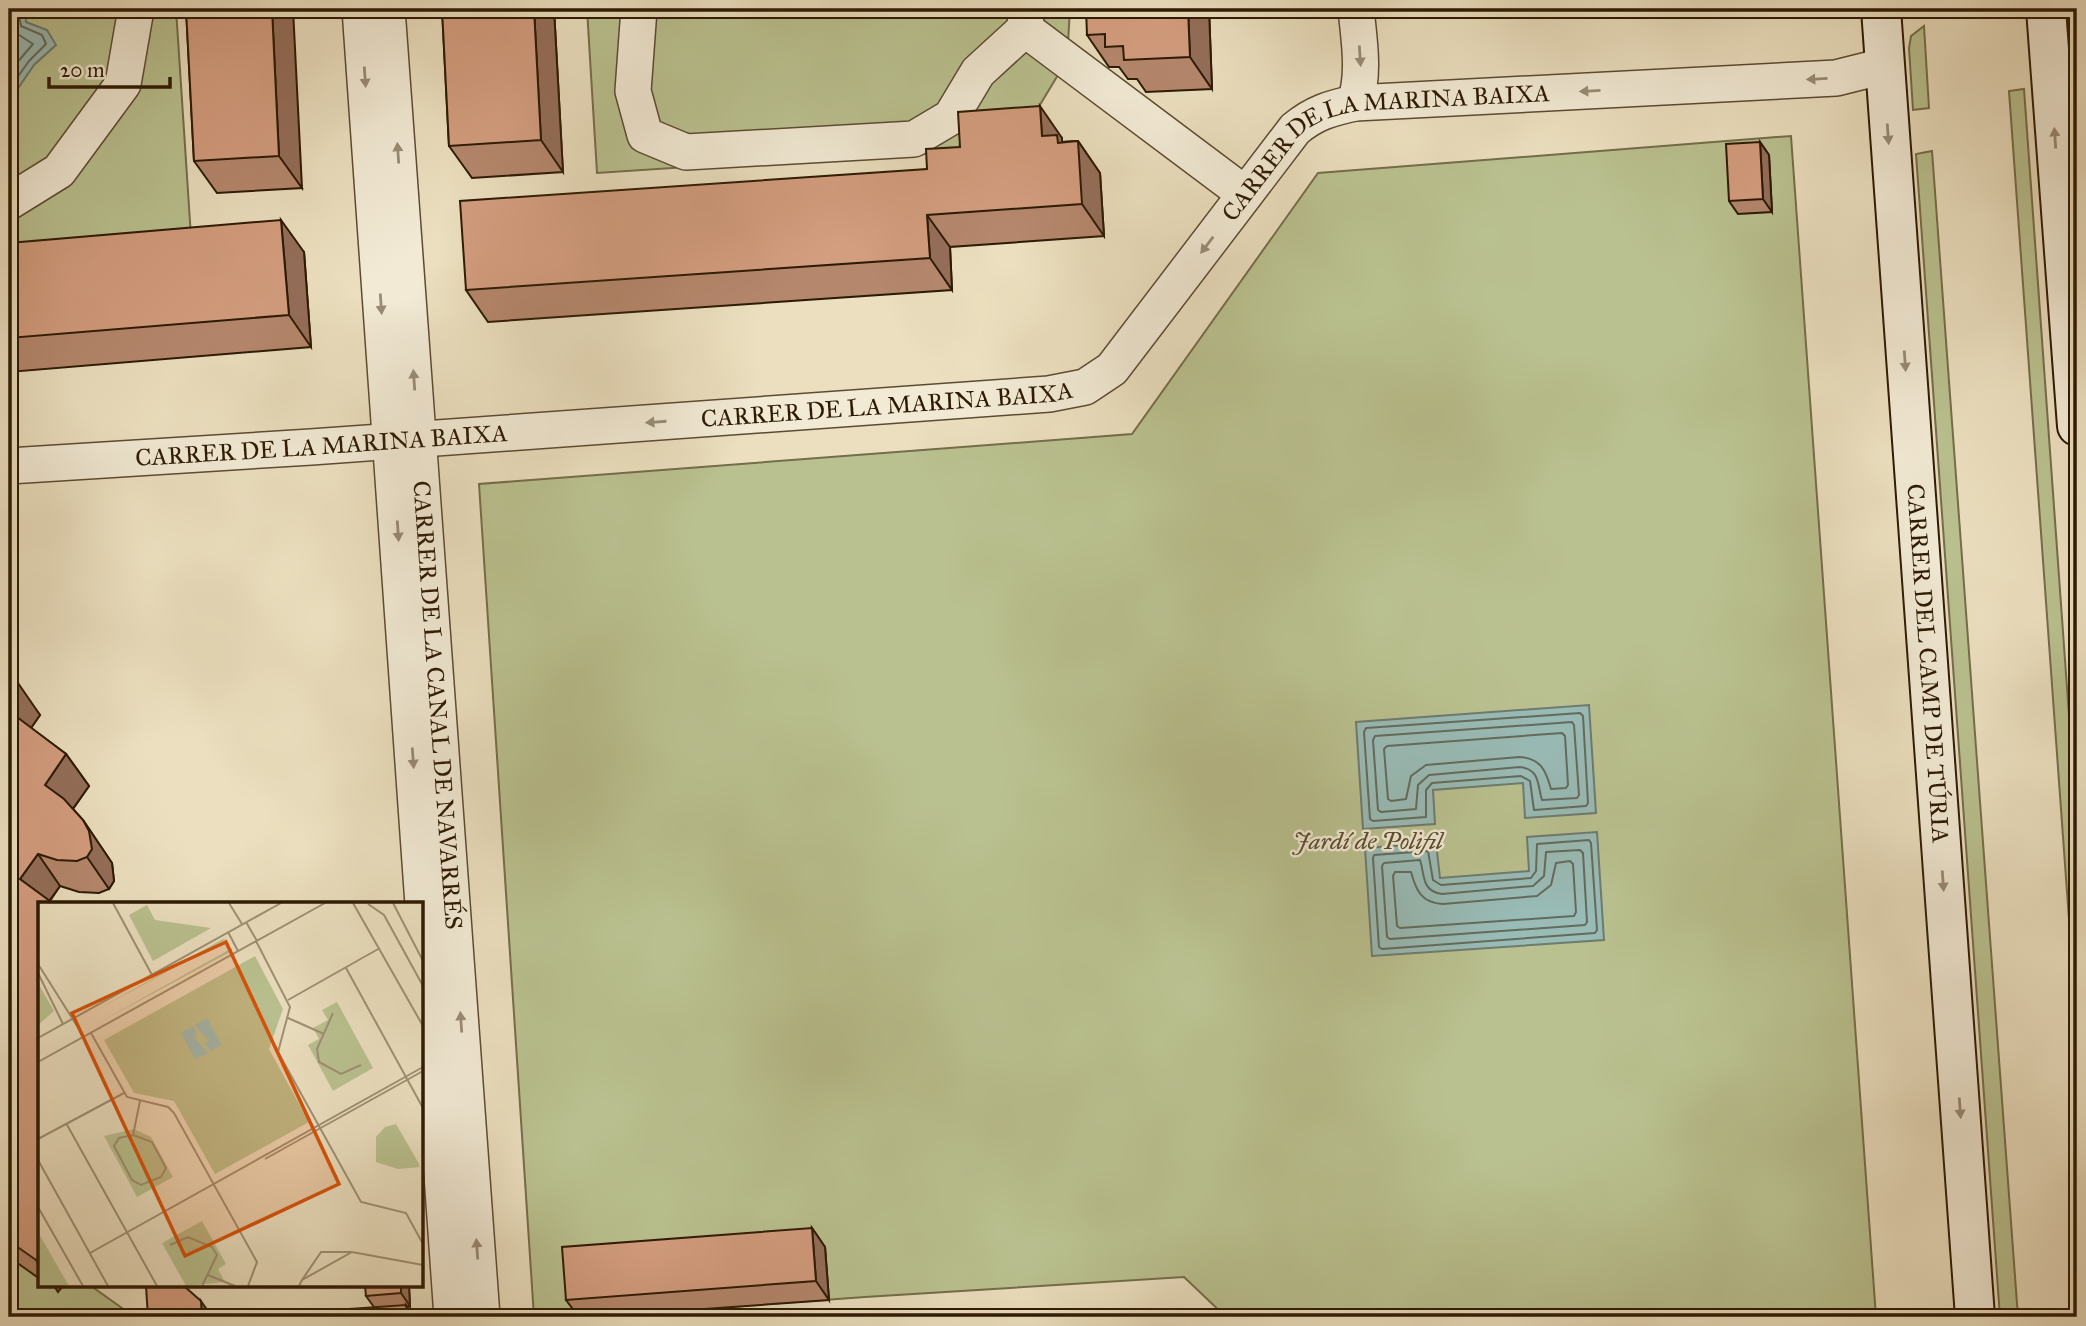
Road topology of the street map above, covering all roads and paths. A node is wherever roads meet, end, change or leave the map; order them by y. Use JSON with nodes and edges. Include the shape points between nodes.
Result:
{"nodes":[{"id":1,"x":136,"y":9,"type":"edge"},
{"id":2,"x":360,"y":9,"type":"edge"},
{"id":3,"x":387,"y":9,"type":"edge"},
{"id":4,"x":639,"y":9,"type":"edge"},
{"id":5,"x":1356,"y":9,"type":"edge"},
{"id":6,"x":1881,"y":9,"type":"edge"},
{"id":7,"x":2046,"y":9,"type":"edge"},
{"id":8,"x":1025,"y":19,"type":"edge"},
{"id":9,"x":1884,"y":66,"type":"junction"},
{"id":10,"x":1355,"y":103,"type":"junction"},
{"id":11,"x":1245,"y":194,"type":"junction"},
{"id":12,"x":9,"y":202,"type":"edge"},
{"id":13,"x":2077,"y":426,"type":"edge"},
{"id":14,"x":405,"y":440,"type":"junction"},
{"id":15,"x":9,"y":466,"type":"edge"},
{"id":16,"x":452,"y":1317,"type":"edge"},
{"id":17,"x":482,"y":1317,"type":"edge"},
{"id":18,"x":1975,"y":1317,"type":"edge"}],
"edges":[{"from":1,"to":12,"type":"street","via":[[123,84],[60,170]]},
{"from":2,"to":14,"type":"street","name":"CARRER DE LA CANAL DE NAVARRÉS","one_way":true},
{"from":14,"to":3,"type":"street","name":"CARRER DE LA CANAL DE NAVARRÉS","one_way":true},
{"from":4,"to":8,"type":"street","via":[[633,91],[645,135],[686,152],[914,139],[951,117],[978,72]]},
{"from":5,"to":10,"type":"street","one_way":true,"via":[[1361,70]]},
{"from":6,"to":9,"type":"main road","name":"CARRER DEL CAMP DE TÚRIA"},
{"from":13,"to":7,"type":"main road","one_way":true},
{"from":8,"to":11,"type":"street"},
{"from":9,"to":10,"type":"street","name":"CARRER DE LA MARINA BAIXA","one_way":true,"via":[[1836,78]]},
{"from":9,"to":18,"type":"main road","name":"CARRER DEL CAMP DE TÚRIA","one_way":true},
{"from":10,"to":11,"type":"street","name":"CARRER DE LA MARINA BAIXA","via":[[1312,115],[1295,129]]},
{"from":11,"to":14,"type":"street","name":"CARRER DE LA MARINA BAIXA","one_way":true,"via":[[1112,369],[1085,387],[1049,394]]},
{"from":14,"to":15,"type":"street","name":"CARRER DE LA MARINA BAIXA"},
{"from":14,"to":16,"type":"street","name":"CARRER DE LA CANAL DE NAVARRÉS","one_way":true},
{"from":17,"to":14,"type":"street","name":"CARRER DE LA CANAL DE NAVARRÉS","one_way":true}]}
